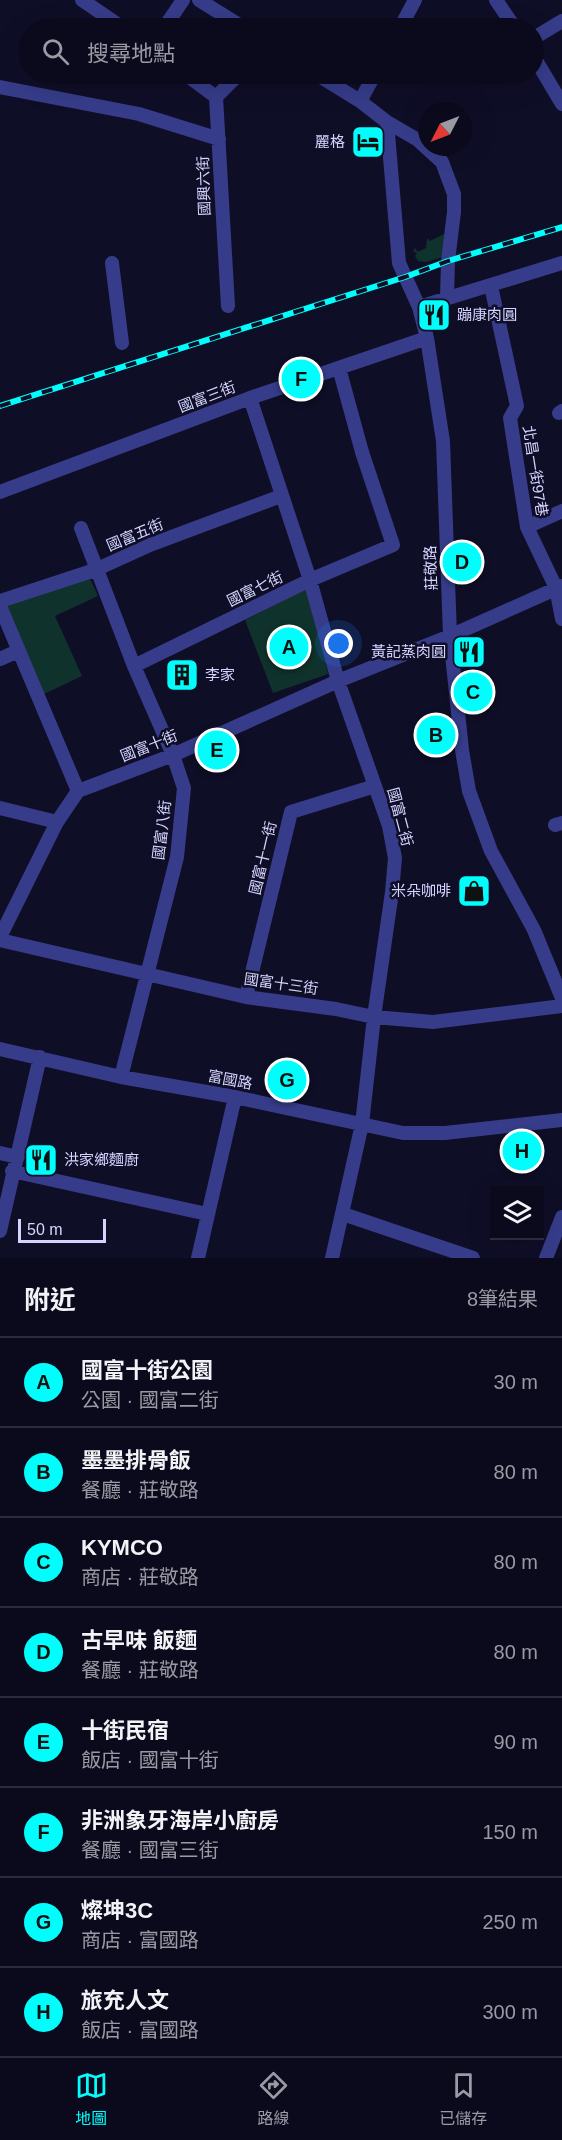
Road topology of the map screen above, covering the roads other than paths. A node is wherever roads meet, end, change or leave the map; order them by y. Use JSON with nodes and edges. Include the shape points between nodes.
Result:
{"nodes":[{"id":1,"x":82,"y":0,"type":"edge"},
{"id":2,"x":183,"y":0,"type":"edge"},
{"id":3,"x":199,"y":0,"type":"edge"},
{"id":4,"x":415,"y":0,"type":"edge"},
{"id":5,"x":496,"y":0,"type":"edge"},
{"id":6,"x":108,"y":18,"type":"edge"},
{"id":7,"x":171,"y":18,"type":"edge"},
{"id":8,"x":228,"y":18,"type":"edge"},
{"id":9,"x":405,"y":18,"type":"edge"},
{"id":10,"x":508,"y":18,"type":"edge"},
{"id":11,"x":562,"y":21,"type":"edge"},
{"id":12,"x":544,"y":32,"type":"edge"},
{"id":13,"x":544,"y":74,"type":"edge"},
{"id":14,"x":198,"y":84,"type":"edge"},
{"id":15,"x":229,"y":84,"type":"edge"},
{"id":16,"x":332,"y":84,"type":"edge"},
{"id":17,"x":369,"y":84,"type":"edge"},
{"id":18,"x":0,"y":87,"type":"edge"},
{"id":19,"x":216,"y":97,"type":"junction"},
{"id":20,"x":360,"y":101,"type":"junction"},
{"id":21,"x":562,"y":104,"type":"edge"},
{"id":22,"x":387,"y":122,"type":"junction"},
{"id":23,"x":219,"y":139,"type":"junction"},
{"id":24,"x":112,"y":263,"type":"dead end"},
{"id":25,"x":562,"y":263,"type":"edge"},
{"id":26,"x":491,"y":286,"type":"junction"},
{"id":27,"x":447,"y":298,"type":"junction"},
{"id":28,"x":228,"y":306,"type":"dead end"},
{"id":29,"x":419,"y":306,"type":"junction"},
{"id":30,"x":427,"y":338,"type":"junction"},
{"id":31,"x":122,"y":343,"type":"dead end"},
{"id":32,"x":339,"y":368,"type":"junction"},
{"id":33,"x":250,"y":398,"type":"junction"},
{"id":34,"x":0,"y":492,"type":"edge"},
{"id":35,"x":281,"y":496,"type":"junction"},
{"id":36,"x":562,"y":511,"type":"edge"},
{"id":37,"x":527,"y":526,"type":"junction"},
{"id":38,"x":81,"y":528,"type":"dead end"},
{"id":39,"x":95,"y":570,"type":"junction"},
{"id":40,"x":310,"y":580,"type":"junction"},
{"id":41,"x":559,"y":587,"type":"edge"},
{"id":42,"x":0,"y":601,"type":"edge"},
{"id":43,"x":0,"y":606,"type":"edge"},
{"id":44,"x":562,"y":619,"type":"edge"},
{"id":45,"x":450,"y":636,"type":"junction"},
{"id":46,"x":18,"y":651,"type":"junction"},
{"id":47,"x":0,"y":659,"type":"edge"},
{"id":48,"x":134,"y":666,"type":"junction"},
{"id":49,"x":338,"y":681,"type":"junction"},
{"id":50,"x":173,"y":755,"type":"junction"},
{"id":51,"x":375,"y":786,"type":"junction"},
{"id":52,"x":78,"y":791,"type":"junction"},
{"id":53,"x":0,"y":808,"type":"edge"},
{"id":54,"x":57,"y":822,"type":"junction"},
{"id":55,"x":0,"y":938,"type":"edge"},
{"id":56,"x":148,"y":975,"type":"junction"},
{"id":57,"x":246,"y":997,"type":"junction"},
{"id":58,"x":562,"y":998,"type":"edge"},
{"id":59,"x":562,"y":1006,"type":"edge"},
{"id":60,"x":374,"y":1017,"type":"junction"},
{"id":61,"x":0,"y":1049,"type":"edge"},
{"id":62,"x":40,"y":1057,"type":"junction"},
{"id":63,"x":121,"y":1077,"type":"junction"},
{"id":64,"x":235,"y":1097,"type":"junction"},
{"id":65,"x":562,"y":1120,"type":"edge"},
{"id":66,"x":362,"y":1124,"type":"junction"},
{"id":67,"x":0,"y":1153,"type":"edge"},
{"id":68,"x":18,"y":1157,"type":"junction"},
{"id":69,"x":12,"y":1172,"type":"junction"},
{"id":70,"x":207,"y":1214,"type":"junction"},
{"id":71,"x":343,"y":1214,"type":"junction"},
{"id":72,"x":562,"y":1217,"type":"edge"},
{"id":73,"x":1,"y":1224,"type":"edge"},
{"id":74,"x":198,"y":1258,"type":"edge"},
{"id":75,"x":332,"y":1258,"type":"edge"},
{"id":76,"x":473,"y":1258,"type":"edge"},
{"id":77,"x":546,"y":1258,"type":"edge"}],
"edges":[{"from":1,"to":6,"type":"street"},
{"from":2,"to":7,"type":"street"},
{"from":3,"to":8,"type":"street"},
{"from":4,"to":9,"type":"street"},
{"from":5,"to":10,"type":"street"},
{"from":11,"to":12,"type":"street"},
{"from":13,"to":21,"type":"street"},
{"from":14,"to":19,"type":"street"},
{"from":15,"to":19,"type":"street"},
{"from":16,"to":20,"type":"street"},
{"from":17,"to":20,"type":"street"},
{"from":18,"to":23,"type":"street","via":[[140,114]]},
{"from":19,"to":23,"type":"street","name":"國興六街"},
{"from":20,"to":22,"type":"street"},
{"from":22,"to":27,"type":"street","via":[[418,140],[442,162],[454,194]]},
{"from":22,"to":29,"type":"street","name":"莊敬路","via":[[399,262]]},
{"from":23,"to":28,"type":"street","name":"國興六街"},
{"from":24,"to":31,"type":"street"},
{"from":25,"to":26,"type":"street"},
{"from":26,"to":27,"type":"street"},
{"from":26,"to":37,"type":"street","name":"北昌一街97巷","via":[[517,406],[510,418]]},
{"from":27,"to":29,"type":"street"},
{"from":29,"to":30,"type":"street","name":"莊敬路"},
{"from":30,"to":32,"type":"street","name":"國富三街"},
{"from":30,"to":45,"type":"street","name":"莊敬路","via":[[443,441]]},
{"from":32,"to":33,"type":"street","name":"國富三街"},
{"from":32,"to":40,"type":"street","name":"國富七街","via":[[393,545]]},
{"from":33,"to":34,"type":"street","name":"國富三街"},
{"from":33,"to":35,"type":"street","name":"國富二街"},
{"from":35,"to":39,"type":"street","name":"國富五街"},
{"from":35,"to":40,"type":"street","name":"國富二街"},
{"from":36,"to":37,"type":"street"},
{"from":37,"to":41,"type":"street","name":"北昌一街97巷"},
{"from":38,"to":39,"type":"street","name":"國富八街"},
{"from":39,"to":42,"type":"street","name":"國富五街"},
{"from":39,"to":48,"type":"street","name":"國富八街"},
{"from":40,"to":48,"type":"street","name":"國富七街"},
{"from":40,"to":49,"type":"street","name":"國富二街"},
{"from":41,"to":44,"type":"street","name":"北昌一街97巷"},
{"from":41,"to":45,"type":"street","name":"國富十街"},
{"from":43,"to":46,"type":"street"},
{"from":45,"to":49,"type":"street","name":"國富十街"},
{"from":45,"to":58,"type":"street","name":"莊敬路","via":[[469,791],[491,851],[534,930]]},
{"from":46,"to":47,"type":"street"},
{"from":46,"to":52,"type":"street"},
{"from":48,"to":50,"type":"street","name":"國富八街"},
{"from":49,"to":50,"type":"street","name":"國富十街"},
{"from":49,"to":51,"type":"street","name":"國富二街"},
{"from":50,"to":52,"type":"street","name":"國富十街"},
{"from":50,"to":56,"type":"street","name":"國富八街","via":[[184,788],[177,856]]},
{"from":51,"to":57,"type":"street","name":"國富十一街","via":[[291,812]]},
{"from":51,"to":60,"type":"street","name":"國富二街","via":[[389,826],[394,858]]},
{"from":52,"to":54,"type":"street"},
{"from":53,"to":54,"type":"street"},
{"from":54,"to":55,"type":"street"},
{"from":55,"to":56,"type":"street","name":"國富十三街"},
{"from":56,"to":57,"type":"street","name":"國富十三街"},
{"from":56,"to":63,"type":"street","name":"國富八街"},
{"from":57,"to":60,"type":"street","name":"國富十三街"},
{"from":59,"to":60,"type":"street","name":"國富十三街","via":[[433,1022]]},
{"from":60,"to":66,"type":"street","name":"國富二街"},
{"from":61,"to":62,"type":"street","name":"富國路"},
{"from":62,"to":63,"type":"street","name":"富國路"},
{"from":62,"to":68,"type":"street"},
{"from":63,"to":64,"type":"street","name":"富國路"},
{"from":64,"to":66,"type":"street","name":"富國路"},
{"from":64,"to":70,"type":"street"},
{"from":65,"to":66,"type":"street","name":"富國路","via":[[445,1133],[403,1133]]},
{"from":66,"to":71,"type":"street","name":"國富二街"},
{"from":67,"to":68,"type":"street"},
{"from":68,"to":69,"type":"street"},
{"from":69,"to":70,"type":"street"},
{"from":69,"to":73,"type":"street"},
{"from":70,"to":74,"type":"street"},
{"from":71,"to":75,"type":"street","name":"國富二街"},
{"from":71,"to":76,"type":"street"},
{"from":72,"to":77,"type":"street"}]}
